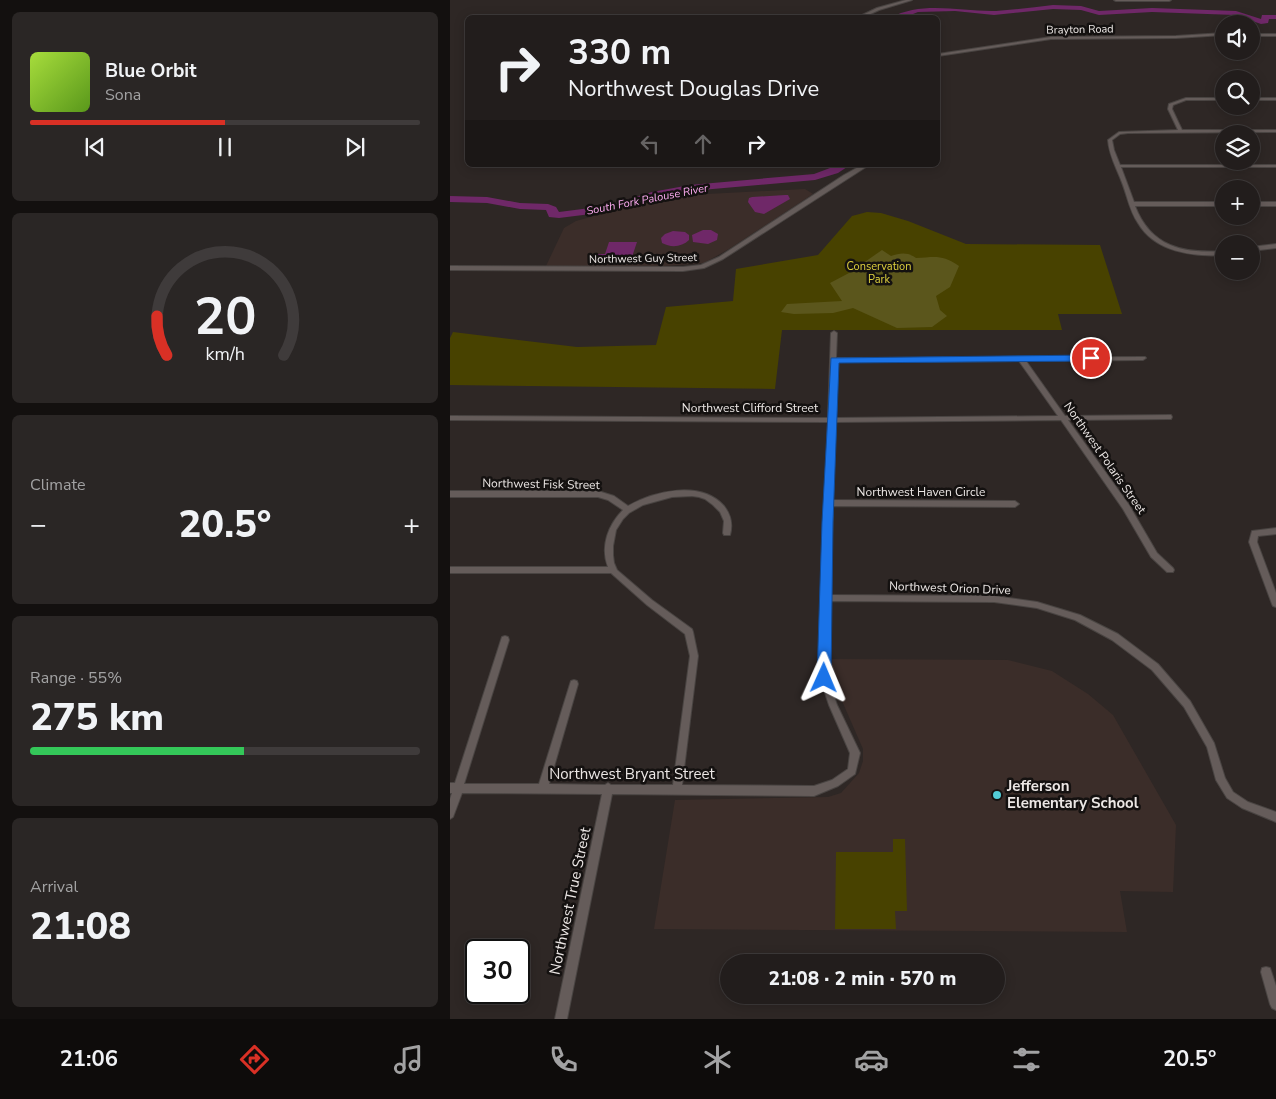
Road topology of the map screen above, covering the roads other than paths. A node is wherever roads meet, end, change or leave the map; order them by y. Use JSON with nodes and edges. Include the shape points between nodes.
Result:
{"nodes":[{"id":1,"x":910,"y":0,"type":"edge"},
{"id":2,"x":1116,"y":0,"type":"edge"},
{"id":3,"x":1169,"y":0,"type":"edge"},
{"id":4,"x":865,"y":15,"type":"edge"},
{"id":5,"x":1215,"y":34,"type":"edge"},
{"id":6,"x":1260,"y":35,"type":"edge"},
{"id":7,"x":1276,"y":35,"type":"edge"},
{"id":8,"x":940,"y":55,"type":"edge"},
{"id":9,"x":1215,"y":99,"type":"edge"},
{"id":10,"x":1260,"y":99,"type":"edge"},
{"id":11,"x":1276,"y":99,"type":"edge"},
{"id":12,"x":1276,"y":131,"type":"edge"},
{"id":13,"x":1181,"y":132,"type":"junction"},
{"id":14,"x":1118,"y":166,"type":"junction"},
{"id":15,"x":1276,"y":166,"type":"edge"},
{"id":16,"x":862,"y":167,"type":"edge"},
{"id":17,"x":1133,"y":204,"type":"junction"},
{"id":18,"x":1215,"y":204,"type":"edge"},
{"id":19,"x":1260,"y":204,"type":"edge"},
{"id":20,"x":1276,"y":204,"type":"edge"},
{"id":21,"x":1276,"y":246,"type":"edge"},
{"id":22,"x":1260,"y":247,"type":"edge"},
{"id":23,"x":1215,"y":252,"type":"edge"},
{"id":24,"x":450,"y":268,"type":"edge"},
{"id":25,"x":834,"y":333,"type":"dead end"},
{"id":26,"x":1143,"y":358,"type":"dead end"},
{"id":27,"x":1021,"y":359,"type":"junction"},
{"id":28,"x":834,"y":360,"type":"junction"},
{"id":29,"x":1063,"y":417,"type":"junction"},
{"id":30,"x":1169,"y":417,"type":"dead end"},
{"id":31,"x":450,"y":418,"type":"edge"},
{"id":32,"x":832,"y":420,"type":"junction"},
{"id":33,"x":450,"y":494,"type":"edge"},
{"id":34,"x":828,"y":503,"type":"junction"},
{"id":35,"x":1015,"y":504,"type":"dead end"},
{"id":36,"x":627,"y":509,"type":"junction"},
{"id":37,"x":1276,"y":531,"type":"edge"},
{"id":38,"x":727,"y":533,"type":"dead end"},
{"id":39,"x":450,"y":570,"type":"edge"},
{"id":40,"x":613,"y":570,"type":"junction"},
{"id":41,"x":1170,"y":570,"type":"dead end"},
{"id":42,"x":825,"y":598,"type":"junction"},
{"id":43,"x":1276,"y":604,"type":"edge"},
{"id":44,"x":505,"y":640,"type":"dead end"},
{"id":45,"x":574,"y":684,"type":"dead end"},
{"id":46,"x":454,"y":788,"type":"edge"},
{"id":47,"x":543,"y":788,"type":"junction"},
{"id":48,"x":608,"y":788,"type":"junction"},
{"id":49,"x":677,"y":789,"type":"junction"},
{"id":50,"x":450,"y":814,"type":"edge"},
{"id":51,"x":1276,"y":817,"type":"edge"},
{"id":52,"x":1266,"y":972,"type":"dead end"},
{"id":53,"x":1276,"y":1004,"type":"edge"},
{"id":54,"x":561,"y":1019,"type":"edge"}],
"edges":[{"from":1,"to":4,"type":"street"},
{"from":2,"to":3,"type":"street"},
{"from":5,"to":8,"type":"street","name":"Brayton Road","via":[[1051,38]]},
{"from":6,"to":7,"type":"street"},
{"from":9,"to":13,"type":"street","via":[[1186,99],[1171,104],[1170,109]]},
{"from":10,"to":11,"type":"street"},
{"from":12,"to":13,"type":"street"},
{"from":13,"to":14,"type":"street","via":[[1119,134],[1112,138],[1110,144]]},
{"from":14,"to":15,"type":"street"},
{"from":14,"to":17,"type":"street"},
{"from":16,"to":24,"type":"street","name":"Northwest Guy Street","via":[[702,268]]},
{"from":17,"to":18,"type":"street"},
{"from":17,"to":23,"type":"street","via":[[1150,236],[1189,252]]},
{"from":19,"to":20,"type":"street"},
{"from":21,"to":22,"type":"street"},
{"from":25,"to":28,"type":"street"},
{"from":26,"to":27,"type":"street"},
{"from":27,"to":28,"type":"street"},
{"from":27,"to":29,"type":"street","name":"Northwest Polaris Street"},
{"from":28,"to":32,"type":"street"},
{"from":29,"to":30,"type":"street","name":"Northwest Clifford Street"},
{"from":29,"to":32,"type":"street","name":"Northwest Clifford Street"},
{"from":29,"to":41,"type":"street","name":"Northwest Polaris Street","via":[[1126,507],[1154,555]]},
{"from":31,"to":32,"type":"street","name":"Northwest Clifford Street"},
{"from":32,"to":34,"type":"street"},
{"from":33,"to":36,"type":"street","name":"Northwest Fisk Street","via":[[598,494]]},
{"from":34,"to":35,"type":"street","name":"Northwest Haven Circle"},
{"from":34,"to":42,"type":"street"},
{"from":36,"to":38,"type":"street","via":[[652,499],[699,494],[716,503],[727,518]]},
{"from":36,"to":40,"type":"street","via":[[616,522],[609,540]]},
{"from":37,"to":43,"type":"street","via":[[1255,533],[1253,542]]},
{"from":39,"to":40,"type":"street"},
{"from":40,"to":49,"type":"street","via":[[644,600],[689,632],[694,656]]},
{"from":42,"to":49,"type":"street","name":"Northwest Bryant Street","via":[[824,678],[855,753],[852,771],[814,792]]},
{"from":42,"to":51,"type":"street","name":"Northwest Orion Drive","via":[[994,599],[1037,605],[1077,617],[1115,637],[1155,667],[1187,704],[1211,746],[1221,780],[1230,795],[1244,805]]},
{"from":44,"to":46,"type":"street"},
{"from":45,"to":47,"type":"street"},
{"from":46,"to":47,"type":"street","name":"Northwest Bryant Street"},
{"from":46,"to":50,"type":"street"},
{"from":47,"to":48,"type":"street","name":"Northwest Bryant Street"},
{"from":48,"to":49,"type":"street","name":"Northwest Bryant Street"},
{"from":48,"to":54,"type":"street","name":"Northwest True Street"},
{"from":52,"to":53,"type":"street"}]}
